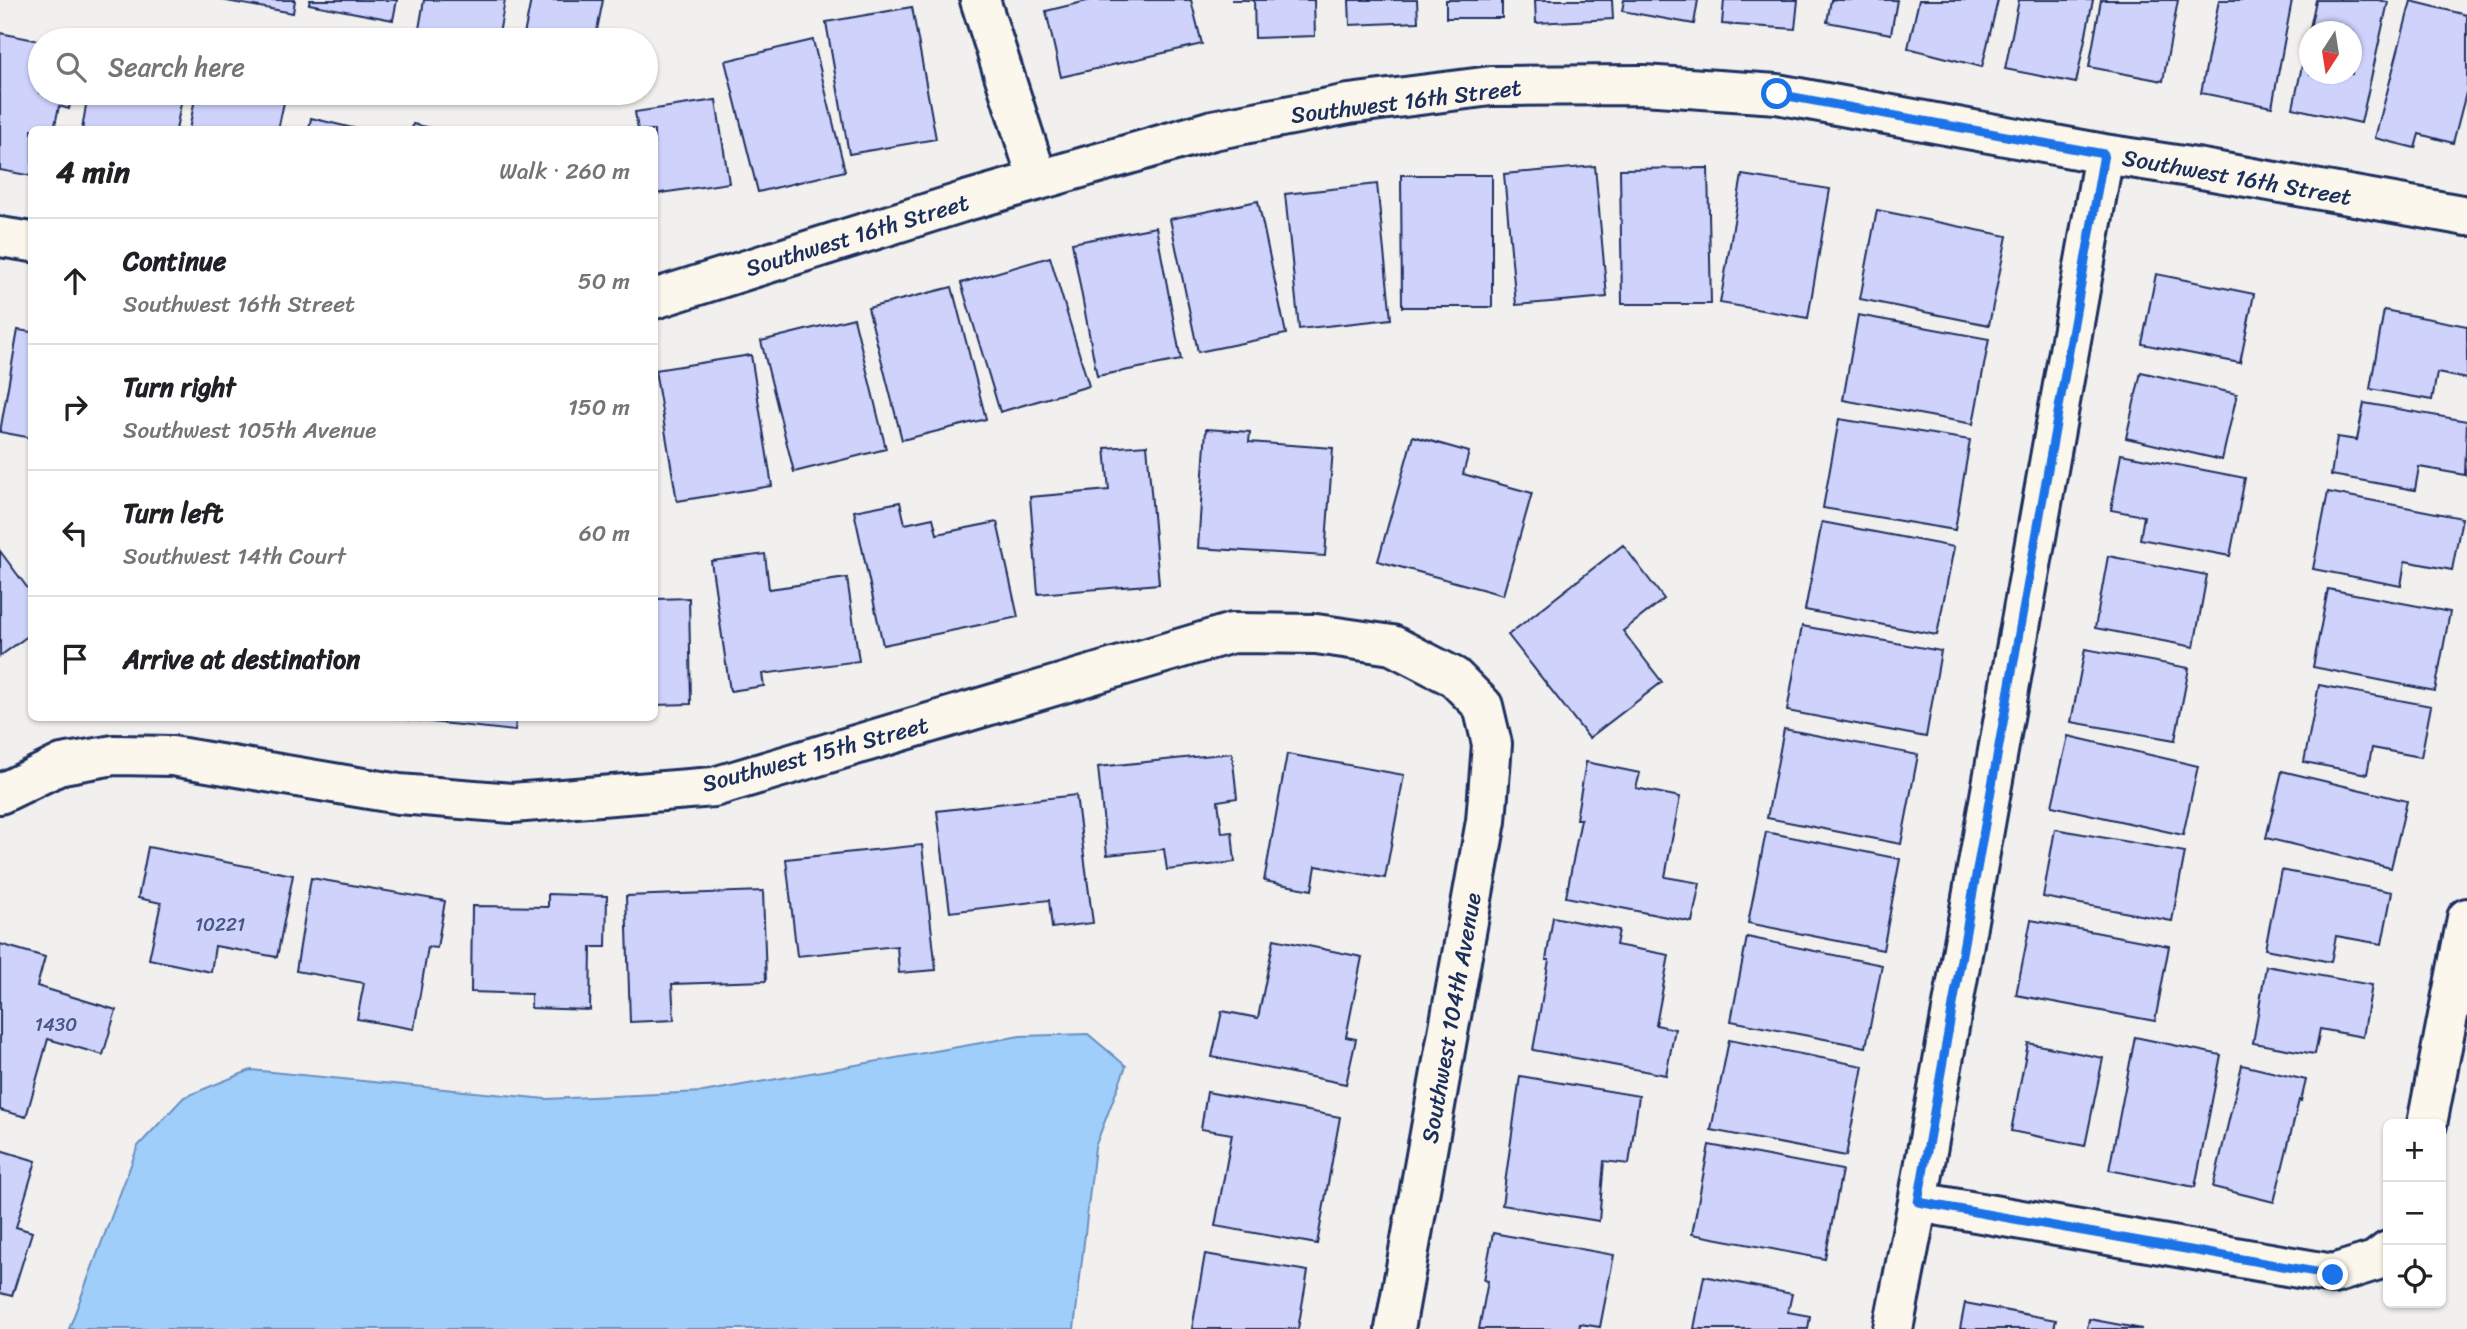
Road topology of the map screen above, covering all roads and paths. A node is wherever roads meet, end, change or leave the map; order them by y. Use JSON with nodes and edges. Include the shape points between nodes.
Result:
{"nodes":[{"id":1,"x":980,"y":0,"type":"edge"},
{"id":2,"x":2104,"y":154,"type":"junction"},
{"id":3,"x":1038,"y":180,"type":"junction"},
{"id":4,"x":2467,"y":216,"type":"edge"},
{"id":5,"x":0,"y":237,"type":"edge"},
{"id":6,"x":28,"y":241,"type":"edge"},
{"id":7,"x":658,"y":298,"type":"edge"},
{"id":8,"x":1483,"y":706,"type":"joint"},
{"id":9,"x":0,"y":794,"type":"edge"},
{"id":10,"x":2467,"y":918,"type":"edge"},
{"id":11,"x":2428,"y":1119,"type":"edge"},
{"id":12,"x":1918,"y":1202,"type":"junction"},
{"id":13,"x":2382,"y":1256,"type":"edge"},
{"id":14,"x":1395,"y":1329,"type":"edge"},
{"id":15,"x":1893,"y":1329,"type":"edge"}],
"edges":[{"from":1,"to":3,"type":"street"},
{"from":2,"to":3,"type":"street","name":"Southwest 16th Street","via":[[1777,94],[1643,85],[1491,86],[1349,104],[1213,130]]},
{"from":2,"to":4,"type":"street","name":"Southwest 16th Street"},
{"from":2,"to":12,"type":"street"},
{"from":3,"to":7,"type":"street","name":"Southwest 16th Street"},
{"from":5,"to":6,"type":"street"},
{"from":8,"to":9,"type":"street","name":"Southwest 15th Street","via":[[1454,677],[1392,645],[1316,634],[1232,633],[714,787],[512,803],[399,794],[172,756],[114,755],[62,764]]},
{"from":8,"to":14,"type":"street","name":"Southwest 104th Avenue","via":[[1492,744],[1486,821]]},
{"from":10,"to":11,"type":"street"},
{"from":12,"to":13,"type":"street","via":[[2333,1275]]},
{"from":12,"to":15,"type":"street"}]}
